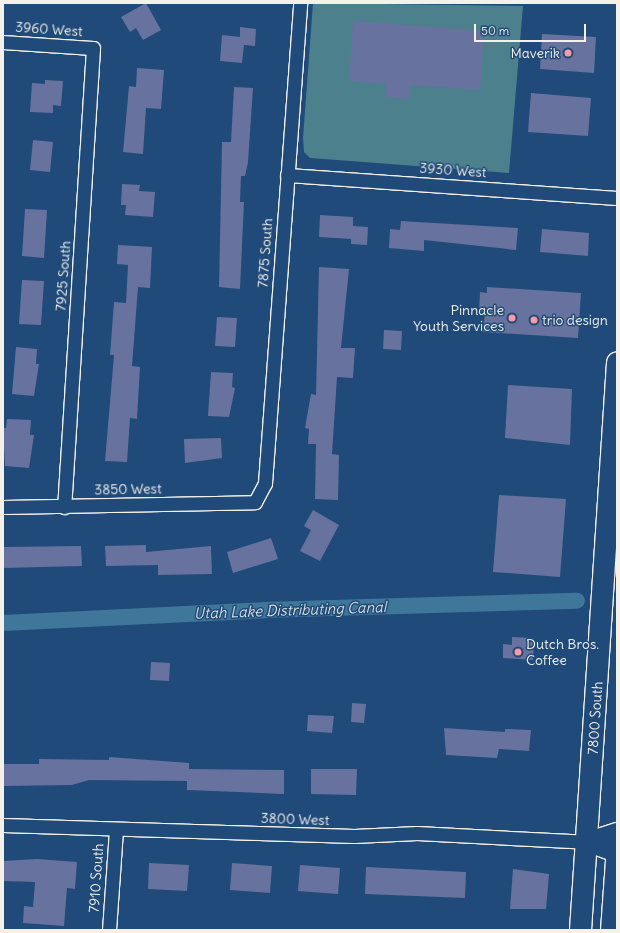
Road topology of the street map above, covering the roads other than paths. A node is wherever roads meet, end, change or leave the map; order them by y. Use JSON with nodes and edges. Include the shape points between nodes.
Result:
{"nodes":[{"id":1,"x":300,"y":3,"type":"edge"},
{"id":2,"x":3,"y":42,"type":"edge"},
{"id":3,"x":93,"y":48,"type":"joint"},
{"id":4,"x":287,"y":174,"type":"junction"},
{"id":5,"x":617,"y":198,"type":"edge"},
{"id":6,"x":617,"y":362,"type":"edge"},
{"id":7,"x":613,"y":480,"type":"edge"},
{"id":8,"x":255,"y":502,"type":"joint"},
{"id":9,"x":3,"y":507,"type":"edge"},
{"id":10,"x":64,"y":507,"type":"junction"},
{"id":11,"x":617,"y":555,"type":"edge"},
{"id":12,"x":617,"y":565,"type":"edge"},
{"id":13,"x":3,"y":825,"type":"edge"},
{"id":14,"x":116,"y":829,"type":"junction"},
{"id":15,"x":617,"y":832,"type":"edge"},
{"id":16,"x":586,"y":842,"type":"junction"},
{"id":17,"x":617,"y":846,"type":"edge"},
{"id":18,"x":617,"y":853,"type":"edge"},
{"id":19,"x":109,"y":930,"type":"edge"},
{"id":20,"x":580,"y":930,"type":"edge"},
{"id":21,"x":611,"y":930,"type":"edge"}],
"edges":[{"from":1,"to":4,"type":"street","name":"7875 South"},
{"from":2,"to":3,"type":"street","name":"3960 West"},
{"from":3,"to":10,"type":"street","name":"7925 South"},
{"from":4,"to":5,"type":"street","name":"3930 West"},
{"from":4,"to":8,"type":"street","name":"7875 South","via":[[265,483]]},
{"from":6,"to":7,"type":"main road","name":"7800 South"},
{"from":7,"to":16,"type":"main road","name":"7800 South"},
{"from":8,"to":10,"type":"street","name":"3850 West"},
{"from":9,"to":10,"type":"street","name":"3850 West"},
{"from":11,"to":12,"type":"main road"},
{"from":13,"to":14,"type":"street","name":"3800 West"},
{"from":14,"to":16,"type":"street","name":"3800 West","via":[[354,836],[417,833]]},
{"from":14,"to":19,"type":"street","name":"7910 South"},
{"from":15,"to":16,"type":"street"},
{"from":16,"to":18,"type":"street"},
{"from":16,"to":20,"type":"main road","name":"7800 South"},
{"from":17,"to":18,"type":"main road"},
{"from":18,"to":21,"type":"main road"}]}
